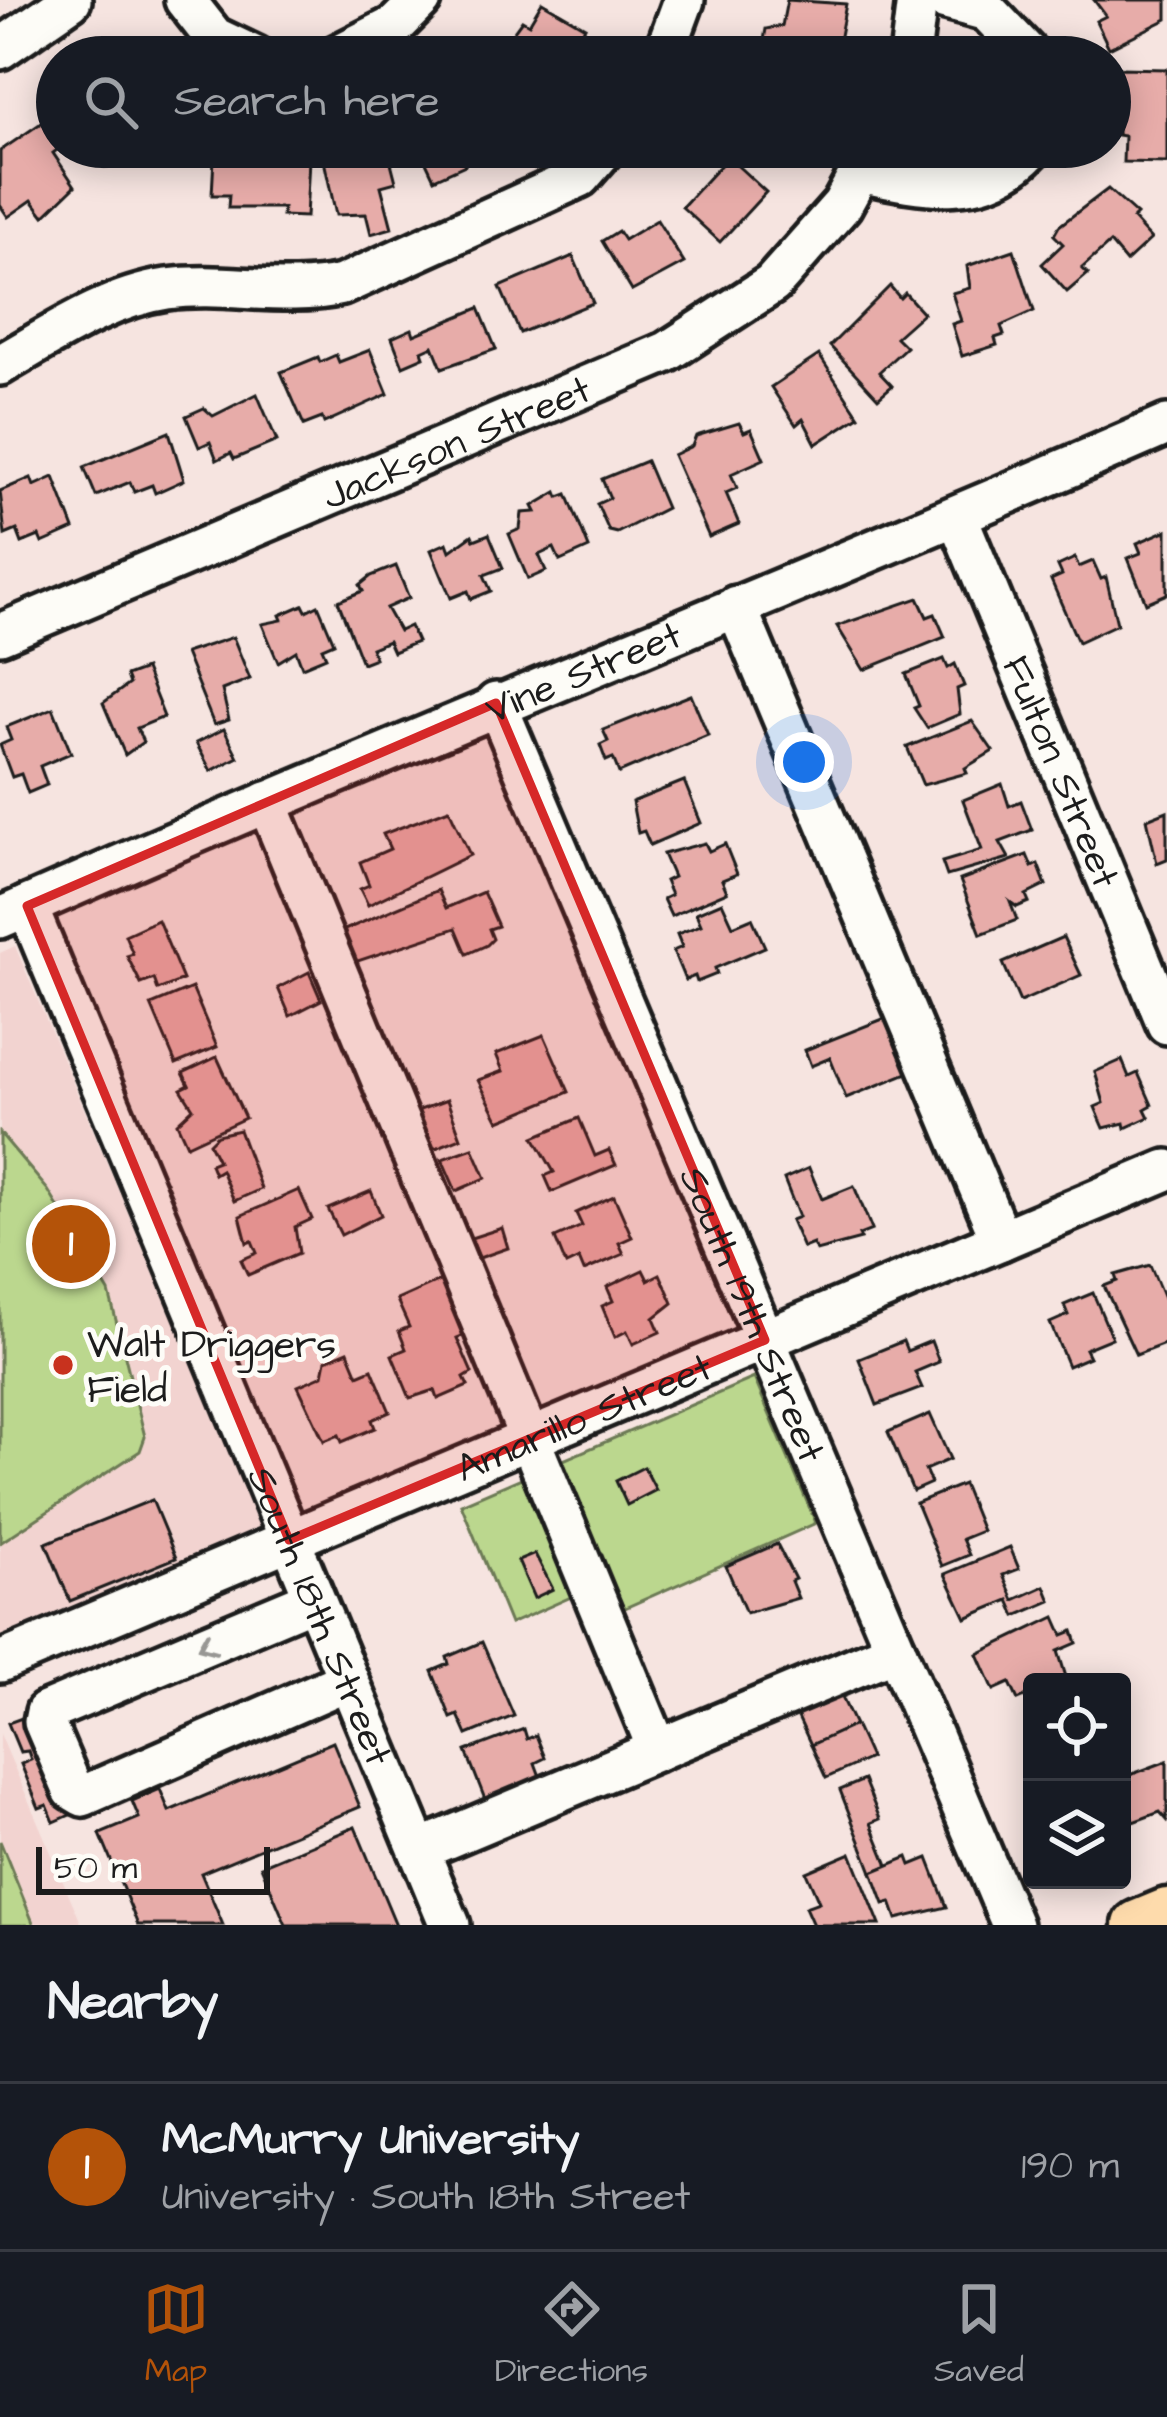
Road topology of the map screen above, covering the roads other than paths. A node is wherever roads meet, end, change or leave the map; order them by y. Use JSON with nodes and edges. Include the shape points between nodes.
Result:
{"nodes":[{"id":1,"x":71,"y":0,"type":"edge"},
{"id":2,"x":185,"y":0,"type":"edge"},
{"id":3,"x":422,"y":0,"type":"edge"},
{"id":4,"x":684,"y":0,"type":"edge"},
{"id":5,"x":917,"y":0,"type":"edge"},
{"id":6,"x":946,"y":0,"type":"edge"},
{"id":7,"x":213,"y":36,"type":"edge"},
{"id":8,"x":375,"y":36,"type":"edge"},
{"id":9,"x":671,"y":36,"type":"edge"},
{"id":10,"x":913,"y":36,"type":"edge"},
{"id":11,"x":1011,"y":36,"type":"edge"},
{"id":12,"x":0,"y":49,"type":"edge"},
{"id":13,"x":588,"y":168,"type":"edge"},
{"id":14,"x":863,"y":168,"type":"edge"},
{"id":15,"x":880,"y":168,"type":"edge"},
{"id":16,"x":1014,"y":168,"type":"edge"},
{"id":17,"x":0,"y":365,"type":"edge"},
{"id":18,"x":1167,"y":425,"type":"edge"},
{"id":19,"x":957,"y":516,"type":"junction"},
{"id":20,"x":736,"y":606,"type":"junction"},
{"id":21,"x":0,"y":634,"type":"edge"},
{"id":22,"x":496,"y":703,"type":"junction"},
{"id":23,"x":268,"y":802,"type":"junction"},
{"id":24,"x":13,"y":912,"type":"edge"},
{"id":25,"x":1167,"y":1024,"type":"edge"},
{"id":26,"x":1167,"y":1170,"type":"edge"},
{"id":27,"x":1001,"y":1240,"type":"junction"},
{"id":28,"x":765,"y":1340,"type":"junction"},
{"id":29,"x":528,"y":1439,"type":"junction"},
{"id":30,"x":290,"y":1540,"type":"junction"},
{"id":31,"x":314,"y":1599,"type":"junction"},
{"id":32,"x":896,"y":1650,"type":"junction"},
{"id":33,"x":0,"y":1662,"type":"edge"},
{"id":34,"x":348,"y":1680,"type":"junction"},
{"id":35,"x":658,"y":1750,"type":"junction"},
{"id":36,"x":419,"y":1850,"type":"junction"},
{"id":37,"x":1167,"y":1913,"type":"edge"},
{"id":38,"x":450,"y":1925,"type":"edge"},
{"id":39,"x":1012,"y":1925,"type":"edge"},
{"id":40,"x":1138,"y":1925,"type":"edge"}],
"edges":[{"from":1,"to":12,"type":"street"},
{"from":2,"to":7,"type":"street"},
{"from":3,"to":8,"type":"street"},
{"from":4,"to":9,"type":"street"},
{"from":5,"to":10,"type":"street"},
{"from":6,"to":11,"type":"street","via":[[987,11]]},
{"from":13,"to":17,"type":"street","via":[[342,285],[311,292],[169,289],[110,304]]},
{"from":14,"to":21,"type":"street","name":"Jackson Street","via":[[842,205],[772,284],[667,352]]},
{"from":15,"to":16,"type":"street","name":"Jackson Street","via":[[902,181],[983,184]]},
{"from":18,"to":19,"type":"street","name":"Vine Street"},
{"from":19,"to":20,"type":"street","name":"Vine Street"},
{"from":19,"to":25,"type":"street","name":"Fulton Street"},
{"from":20,"to":22,"type":"street","name":"Vine Street"},
{"from":20,"to":27,"type":"street"},
{"from":22,"to":23,"type":"street","name":"Vine Street"},
{"from":22,"to":28,"type":"street","name":"South 19th Street"},
{"from":23,"to":24,"type":"street","name":"Vine Street"},
{"from":23,"to":29,"type":"street"},
{"from":24,"to":30,"type":"street","name":"South 18th Street"},
{"from":26,"to":27,"type":"street","name":"Amarillo Street"},
{"from":27,"to":28,"type":"street","name":"Amarillo Street"},
{"from":28,"to":29,"type":"street","name":"Amarillo Street"},
{"from":28,"to":32,"type":"street","name":"South 19th Street"},
{"from":29,"to":30,"type":"street","name":"Amarillo Street"},
{"from":29,"to":35,"type":"street"},
{"from":30,"to":31,"type":"street","name":"South 18th Street"},
{"from":30,"to":33,"type":"street","name":"Amarillo Street"},
{"from":31,"to":34,"type":"street","name":"South 18th Street"},
{"from":31,"to":34,"type":"street","one_way":true,"via":[[46,1712],[44,1722],[73,1790],[83,1796]]},
{"from":32,"to":35,"type":"street"},
{"from":32,"to":39,"type":"street","name":"South 19th Street"},
{"from":34,"to":36,"type":"street","name":"South 18th Street"},
{"from":35,"to":36,"type":"street"},
{"from":36,"to":38,"type":"street","name":"South 18th Street"},
{"from":37,"to":40,"type":"main road"}]}
